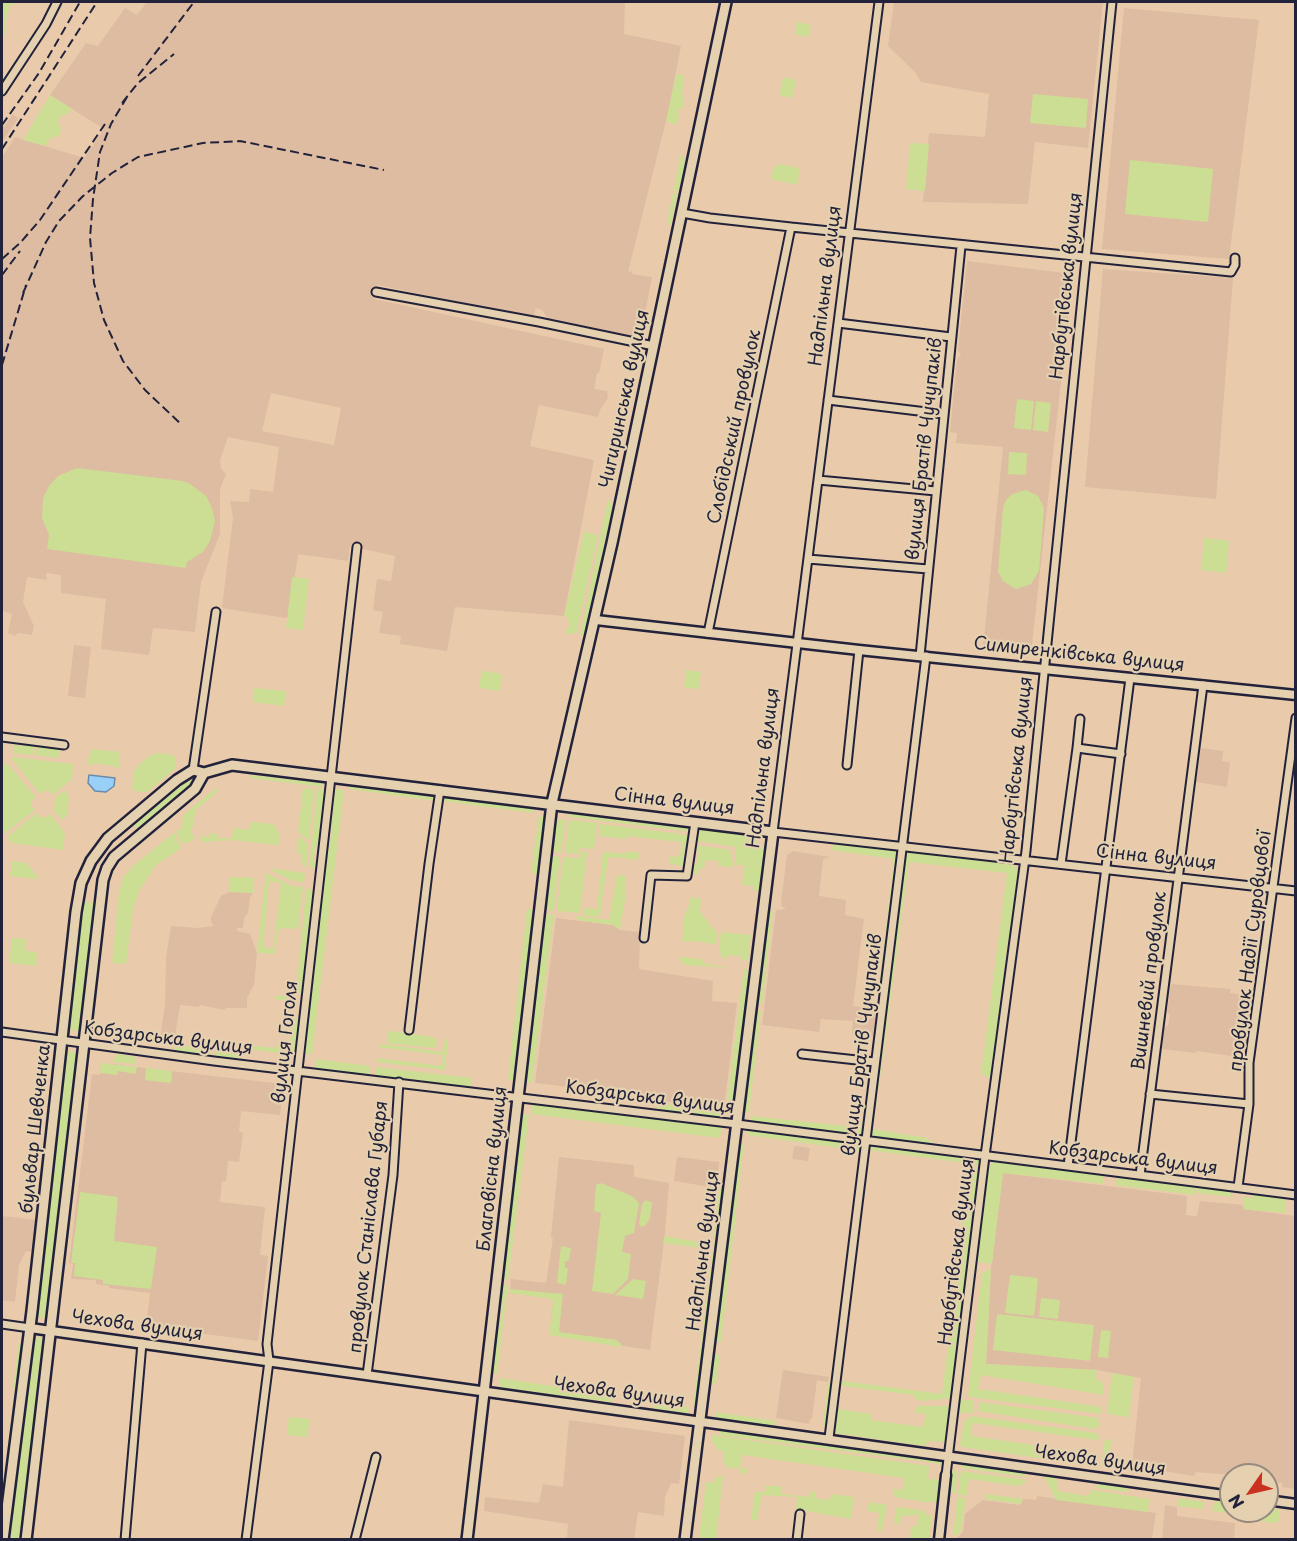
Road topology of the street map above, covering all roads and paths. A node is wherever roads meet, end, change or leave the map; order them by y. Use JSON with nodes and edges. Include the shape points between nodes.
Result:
{"nodes":[{"id":1,"x":57,"y":2,"type":"edge"},
{"id":2,"x":726,"y":2,"type":"edge"},
{"id":3,"x":879,"y":2,"type":"edge"},
{"id":4,"x":1112,"y":2,"type":"edge"},
{"id":5,"x":2,"y":91,"type":"edge"},
{"id":6,"x":682,"y":213,"type":"junction"},
{"id":7,"x":791,"y":227,"type":"junction"},
{"id":8,"x":849,"y":233,"type":"junction"},
{"id":9,"x":961,"y":246,"type":"junction"},
{"id":10,"x":1086,"y":258,"type":"junction"},
{"id":11,"x":1235,"y":258,"type":"dead end"},
{"id":12,"x":376,"y":292,"type":"dead end"},
{"id":13,"x":838,"y":323,"type":"junction"},
{"id":14,"x":951,"y":337,"type":"junction"},
{"id":15,"x":654,"y":346,"type":"junction"},
{"id":16,"x":828,"y":400,"type":"junction"},
{"id":17,"x":943,"y":414,"type":"junction"},
{"id":18,"x":818,"y":480,"type":"junction"},
{"id":19,"x":936,"y":491,"type":"junction"},
{"id":20,"x":357,"y":547,"type":"dead end"},
{"id":21,"x":807,"y":559,"type":"junction"},
{"id":22,"x":928,"y":569,"type":"junction"},
{"id":23,"x":216,"y":612,"type":"dead end"},
{"id":24,"x":596,"y":620,"type":"junction"},
{"id":25,"x":708,"y":633,"type":"junction"},
{"id":26,"x":797,"y":643,"type":"junction"},
{"id":27,"x":859,"y":650,"type":"junction"},
{"id":28,"x":923,"y":656,"type":"junction"},
{"id":29,"x":1045,"y":669,"type":"junction"},
{"id":30,"x":1130,"y":678,"type":"junction"},
{"id":31,"x":1203,"y":685,"type":"junction"},
{"id":32,"x":1296,"y":695,"type":"edge"},
{"id":33,"x":1296,"y":718,"type":"edge"},
{"id":34,"x":1080,"y":719,"type":"dead end"},
{"id":35,"x":2,"y":737,"type":"edge"},
{"id":36,"x":64,"y":745,"type":"dead end"},
{"id":37,"x":1077,"y":748,"type":"junction"},
{"id":38,"x":1121,"y":754,"type":"junction"},
{"id":39,"x":847,"y":765,"type":"dead end"},
{"id":40,"x":193,"y":770,"type":"junction"},
{"id":41,"x":204,"y":773,"type":"junction"},
{"id":42,"x":331,"y":777,"type":"junction"},
{"id":43,"x":440,"y":790,"type":"junction"},
{"id":44,"x":552,"y":803,"type":"junction"},
{"id":45,"x":695,"y":822,"type":"junction"},
{"id":46,"x":773,"y":832,"type":"junction"},
{"id":47,"x":903,"y":846,"type":"junction"},
{"id":48,"x":1024,"y":860,"type":"junction"},
{"id":49,"x":1061,"y":864,"type":"junction"},
{"id":50,"x":87,"y":869,"type":"junction"},
{"id":51,"x":1106,"y":869,"type":"junction"},
{"id":52,"x":105,"y":872,"type":"junction"},
{"id":53,"x":1179,"y":878,"type":"junction"},
{"id":54,"x":1272,"y":888,"type":"junction"},
{"id":55,"x":1296,"y":891,"type":"edge"},
{"id":56,"x":644,"y":938,"type":"dead end"},
{"id":57,"x":409,"y":1030,"type":"dead end"},
{"id":58,"x":2,"y":1032,"type":"edge"},
{"id":59,"x":62,"y":1040,"type":"junction"},
{"id":60,"x":85,"y":1043,"type":"junction"},
{"id":61,"x":802,"y":1054,"type":"dead end"},
{"id":62,"x":875,"y":1062,"type":"junction"},
{"id":63,"x":298,"y":1070,"type":"junction"},
{"id":64,"x":399,"y":1082,"type":"junction"},
{"id":65,"x":1150,"y":1094,"type":"junction"},
{"id":66,"x":517,"y":1098,"type":"junction"},
{"id":67,"x":1249,"y":1104,"type":"junction"},
{"id":68,"x":737,"y":1124,"type":"junction"},
{"id":69,"x":867,"y":1141,"type":"junction"},
{"id":70,"x":985,"y":1156,"type":"junction"},
{"id":71,"x":1068,"y":1166,"type":"junction"},
{"id":72,"x":1140,"y":1175,"type":"junction"},
{"id":73,"x":1238,"y":1187,"type":"junction"},
{"id":74,"x":1296,"y":1195,"type":"edge"},
{"id":75,"x":2,"y":1324,"type":"edge"},
{"id":76,"x":30,"y":1328,"type":"junction"},
{"id":77,"x":51,"y":1331,"type":"junction"},
{"id":78,"x":142,"y":1343,"type":"junction"},
{"id":79,"x":269,"y":1361,"type":"junction"},
{"id":80,"x":367,"y":1375,"type":"junction"},
{"id":81,"x":483,"y":1391,"type":"junction"},
{"id":82,"x":700,"y":1421,"type":"junction"},
{"id":83,"x":829,"y":1438,"type":"junction"},
{"id":84,"x":948,"y":1456,"type":"junction"},
{"id":85,"x":376,"y":1457,"type":"dead end"},
{"id":86,"x":946,"y":1475,"type":"joint"},
{"id":87,"x":1219,"y":1494,"type":"edge"},
{"id":88,"x":1279,"y":1502,"type":"edge"},
{"id":89,"x":1296,"y":1504,"type":"edge"},
{"id":90,"x":800,"y":1514,"type":"dead end"},
{"id":91,"x":3,"y":1539,"type":"edge"},
{"id":92,"x":26,"y":1539,"type":"edge"},
{"id":93,"x":125,"y":1539,"type":"edge"},
{"id":94,"x":246,"y":1539,"type":"edge"},
{"id":95,"x":355,"y":1539,"type":"edge"},
{"id":96,"x":467,"y":1539,"type":"edge"},
{"id":97,"x":685,"y":1539,"type":"edge"},
{"id":98,"x":797,"y":1539,"type":"edge"},
{"id":99,"x":939,"y":1539,"type":"edge"}],
"edges":[{"from":1,"to":5,"type":"street"},
{"from":2,"to":6,"type":"main road","name":"Чигиринська вулиця"},
{"from":3,"to":8,"type":"street","name":"Надпільна вулиця"},
{"from":4,"to":10,"type":"street","name":"Нарбутівська вулиця"},
{"from":6,"to":7,"type":"street"},
{"from":6,"to":15,"type":"main road","name":"Чигиринська вулиця"},
{"from":7,"to":8,"type":"street"},
{"from":7,"to":25,"type":"street","name":"Слобідський провулок"},
{"from":8,"to":9,"type":"street"},
{"from":8,"to":13,"type":"street","name":"Надпільна вулиця"},
{"from":9,"to":10,"type":"street"},
{"from":9,"to":14,"type":"street","name":"вулиця Братів Чучупаків"},
{"from":10,"to":11,"type":"street","via":[[1231,272]]},
{"from":10,"to":29,"type":"street","name":"Нарбутівська вулиця"},
{"from":12,"to":15,"type":"street"},
{"from":13,"to":14,"type":"street"},
{"from":13,"to":16,"type":"street","name":"Надпільна вулиця"},
{"from":14,"to":17,"type":"street","name":"вулиця Братів Чучупаків"},
{"from":15,"to":24,"type":"main road","name":"Чигиринська вулиця"},
{"from":16,"to":17,"type":"street"},
{"from":16,"to":18,"type":"street","name":"Надпільна вулиця"},
{"from":17,"to":19,"type":"street","name":"вулиця Братів Чучупаків"},
{"from":18,"to":19,"type":"street"},
{"from":18,"to":21,"type":"street","name":"Надпільна вулиця"},
{"from":19,"to":22,"type":"street","name":"вулиця Братів Чучупаків"},
{"from":20,"to":42,"type":"street","name":"вулиця Гоголя"},
{"from":21,"to":22,"type":"street"},
{"from":21,"to":26,"type":"street","name":"Надпільна вулиця"},
{"from":22,"to":28,"type":"street","name":"вулиця Братів Чучупаків"},
{"from":23,"to":40,"type":"street"},
{"from":24,"to":25,"type":"street","name":"Симиренківська вулиця"},
{"from":24,"to":44,"type":"main road","name":"Чигиринська вулиця"},
{"from":25,"to":26,"type":"street","name":"Симиренківська вулиця"},
{"from":26,"to":27,"type":"street","name":"Симиренківська вулиця"},
{"from":26,"to":46,"type":"street","name":"Надпільна вулиця"},
{"from":27,"to":28,"type":"street","name":"Симиренківська вулиця"},
{"from":27,"to":39,"type":"street"},
{"from":28,"to":29,"type":"street","name":"Симиренківська вулиця"},
{"from":28,"to":47,"type":"street","name":"вулиця Братів Чучупаків"},
{"from":29,"to":30,"type":"street","name":"Симиренківська вулиця"},
{"from":29,"to":48,"type":"street","name":"Нарбутівська вулиця"},
{"from":30,"to":31,"type":"street","name":"Симиренківська вулиця"},
{"from":30,"to":38,"type":"street"},
{"from":31,"to":32,"type":"street","name":"Симиренківська вулиця"},
{"from":31,"to":53,"type":"street","name":"Вишневий провулок"},
{"from":33,"to":54,"type":"street","name":"провулок Надії Суровцової"},
{"from":34,"to":37,"type":"street"},
{"from":35,"to":36,"type":"street"},
{"from":37,"to":38,"type":"street"},
{"from":37,"to":49,"type":"street"},
{"from":38,"to":51,"type":"street"},
{"from":40,"to":41,"type":"main road"},
{"from":40,"to":50,"type":"main road","name":"бульвар Шевченка","via":[[108,838]]},
{"from":41,"to":42,"type":"main road","name":"Сінна вулиця","via":[[232,765]]},
{"from":41,"to":52,"type":"main road","name":"бульвар Шевченка","via":[[195,789],[121,850]]},
{"from":42,"to":43,"type":"main road","name":"Сінна вулиця"},
{"from":42,"to":63,"type":"street","name":"вулиця Гоголя"},
{"from":43,"to":44,"type":"main road","name":"Сінна вулиця"},
{"from":43,"to":57,"type":"street"},
{"from":44,"to":45,"type":"main road","name":"Сінна вулиця"},
{"from":44,"to":66,"type":"main road","name":"Благовісна вулиця"},
{"from":45,"to":46,"type":"main road","name":"Сінна вулиця"},
{"from":45,"to":56,"type":"street","via":[[687,876],[651,875]]},
{"from":46,"to":47,"type":"street","name":"Сінна вулиця"},
{"from":46,"to":68,"type":"main road","name":"Надпільна вулиця"},
{"from":47,"to":48,"type":"street","name":"Сінна вулиця"},
{"from":47,"to":62,"type":"street","name":"вулиця Братів Чучупаків"},
{"from":48,"to":49,"type":"street","name":"Сінна вулиця"},
{"from":48,"to":70,"type":"street","name":"Нарбутівська вулиця"},
{"from":49,"to":51,"type":"street","name":"Сінна вулиця"},
{"from":50,"to":52,"type":"main road"},
{"from":50,"to":59,"type":"main road","name":"бульвар Шевченка","via":[[76,912]]},
{"from":51,"to":53,"type":"street","name":"Сінна вулиця"},
{"from":51,"to":71,"type":"street"},
{"from":52,"to":60,"type":"main road","name":"бульвар Шевченка"},
{"from":53,"to":54,"type":"street","name":"Сінна вулиця"},
{"from":53,"to":65,"type":"street","name":"Вишневий провулок"},
{"from":54,"to":55,"type":"street","name":"Сінна вулиця"},
{"from":54,"to":67,"type":"street","name":"провулок Надії Суровцової","via":[[1250,1063]]},
{"from":58,"to":59,"type":"street","name":"Кобзарська вулиця"},
{"from":59,"to":60,"type":"street","name":"Кобзарська вулиця"},
{"from":59,"to":76,"type":"main road","name":"бульвар Шевченка"},
{"from":60,"to":63,"type":"street","name":"Кобзарська вулиця"},
{"from":60,"to":77,"type":"main road","name":"бульвар Шевченка"},
{"from":61,"to":62,"type":"street"},
{"from":62,"to":69,"type":"street","name":"вулиця Братів Чучупаків"},
{"from":63,"to":64,"type":"street","name":"Кобзарська вулиця"},
{"from":63,"to":79,"type":"street","name":"вулиця Гоголя","via":[[267,1344]]},
{"from":64,"to":66,"type":"street","name":"Кобзарська вулиця"},
{"from":64,"to":80,"type":"street","name":"провулок Станіслава Губаря","via":[[393,1175]]},
{"from":65,"to":67,"type":"street"},
{"from":65,"to":72,"type":"street","name":"Вишневий провулок"},
{"from":66,"to":68,"type":"street","name":"Кобзарська вулиця"},
{"from":66,"to":81,"type":"main road","name":"Благовісна вулиця"},
{"from":67,"to":73,"type":"street","name":"провулок Надії Суровцової"},
{"from":68,"to":69,"type":"street","name":"Кобзарська вулиця"},
{"from":68,"to":82,"type":"main road","name":"Надпільна вулиця"},
{"from":69,"to":70,"type":"street","name":"Кобзарська вулиця"},
{"from":69,"to":83,"type":"street","name":"вулиця Братів Чучупаків"},
{"from":70,"to":71,"type":"street","name":"Кобзарська вулиця"},
{"from":70,"to":84,"type":"street","name":"Нарбутівська вулиця"},
{"from":71,"to":72,"type":"street","name":"Кобзарська вулиця"},
{"from":72,"to":73,"type":"street","name":"Кобзарська вулиця"},
{"from":73,"to":74,"type":"street","name":"Кобзарська вулиця"},
{"from":75,"to":76,"type":"street","name":"Чехова вулиця"},
{"from":76,"to":77,"type":"street","name":"Чехова вулиця"},
{"from":76,"to":91,"type":"main road","name":"бульвар Шевченка"},
{"from":77,"to":78,"type":"street","name":"Чехова вулиця"},
{"from":77,"to":92,"type":"main road","name":"бульвар Шевченка"},
{"from":78,"to":79,"type":"street","name":"Чехова вулиця"},
{"from":78,"to":93,"type":"street"},
{"from":79,"to":80,"type":"street","name":"Чехова вулиця"},
{"from":79,"to":94,"type":"street","name":"вулиця Гоголя"},
{"from":80,"to":81,"type":"street","name":"Чехова вулиця"},
{"from":81,"to":82,"type":"street","name":"Чехова вулиця"},
{"from":81,"to":96,"type":"main road","name":"Благовісна вулиця"},
{"from":82,"to":83,"type":"street","name":"Чехова вулиця"},
{"from":82,"to":97,"type":"main road","name":"Надпільна вулиця"},
{"from":83,"to":84,"type":"street","name":"Чехова вулиця"},
{"from":84,"to":86,"type":"street","name":"Нарбутівська вулиця"},
{"from":84,"to":87,"type":"street","name":"Чехова вулиця"},
{"from":85,"to":95,"type":"street"},
{"from":86,"to":99,"type":"street","name":"Нарбутівська вулиця"},
{"from":88,"to":89,"type":"street"},
{"from":90,"to":98,"type":"street"}]}
